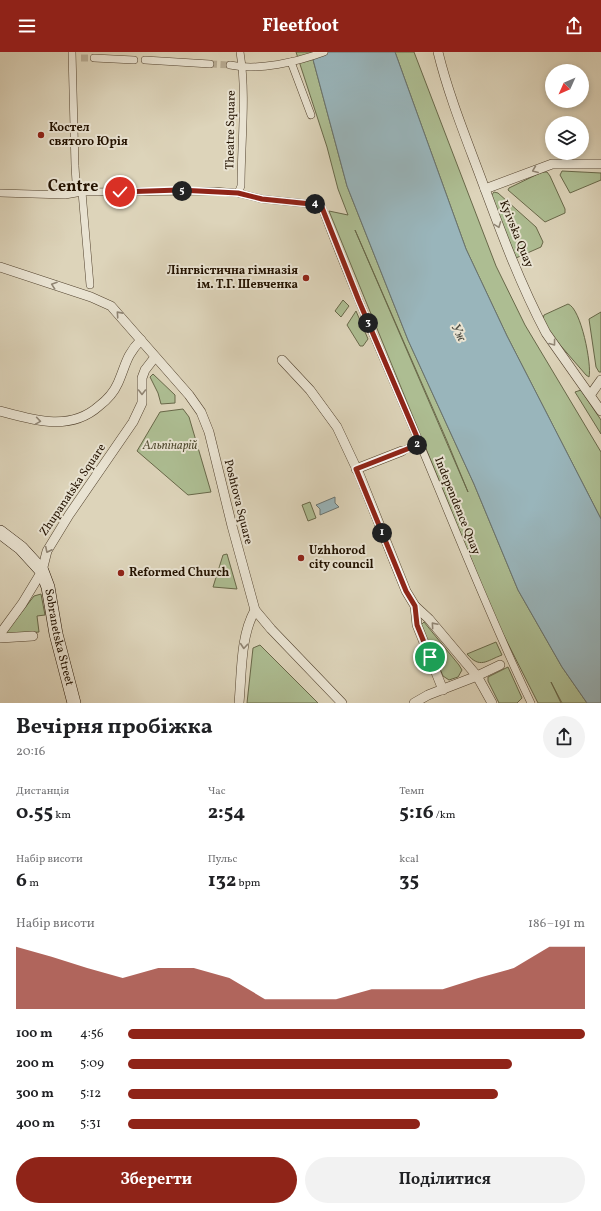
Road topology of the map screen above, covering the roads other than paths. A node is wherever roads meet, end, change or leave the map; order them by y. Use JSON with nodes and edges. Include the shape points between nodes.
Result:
{"nodes":[{"id":1,"x":240,"y":52,"type":"edge"},
{"id":2,"x":324,"y":52,"type":"edge"},
{"id":3,"x":438,"y":52,"type":"edge"},
{"id":4,"x":72,"y":55,"type":"edge"},
{"id":5,"x":81,"y":58,"type":"tunnel mouth"},
{"id":6,"x":94,"y":58,"type":"tunnel mouth"},
{"id":7,"x":134,"y":60,"type":"dead end"},
{"id":8,"x":145,"y":60,"type":"dead end"},
{"id":9,"x":291,"y":62,"type":"junction"},
{"id":10,"x":210,"y":64,"type":"tunnel mouth"},
{"id":11,"x":230,"y":65,"type":"tunnel mouth"},
{"id":12,"x":243,"y":68,"type":"junction"},
{"id":13,"x":311,"y":115,"type":"dead end"},
{"id":14,"x":601,"y":164,"type":"edge"},
{"id":15,"x":485,"y":189,"type":"junction"},
{"id":16,"x":82,"y":192,"type":"junction"},
{"id":17,"x":0,"y":193,"type":"edge"},
{"id":18,"x":238,"y":193,"type":"junction"},
{"id":19,"x":0,"y":267,"type":"edge"},
{"id":20,"x":90,"y":285,"type":"dead end"},
{"id":21,"x":141,"y":340,"type":"junction"},
{"id":22,"x":156,"y":357,"type":"junction"},
{"id":23,"x":282,"y":360,"type":"dead end"},
{"id":24,"x":601,"y":380,"type":"edge"},
{"id":25,"x":591,"y":394,"type":"junction"},
{"id":26,"x":0,"y":411,"type":"edge"},
{"id":27,"x":601,"y":411,"type":"edge"},
{"id":28,"x":420,"y":444,"type":"junction"},
{"id":29,"x":402,"y":451,"type":"joint"},
{"id":30,"x":356,"y":469,"type":"junction"},
{"id":31,"x":0,"y":532,"type":"edge"},
{"id":32,"x":42,"y":571,"type":"junction"},
{"id":33,"x":415,"y":606,"type":"junction"},
{"id":34,"x":256,"y":610,"type":"junction"},
{"id":35,"x":0,"y":634,"type":"edge"},
{"id":36,"x":33,"y":636,"type":"dead end"},
{"id":37,"x":0,"y":638,"type":"edge"},
{"id":38,"x":510,"y":661,"type":"junction"},
{"id":39,"x":500,"y":665,"type":"joint"},
{"id":40,"x":477,"y":676,"type":"junction"},
{"id":41,"x":443,"y":690,"type":"junction"},
{"id":42,"x":74,"y":703,"type":"edge"},
{"id":43,"x":239,"y":703,"type":"edge"},
{"id":44,"x":342,"y":703,"type":"edge"},
{"id":45,"x":414,"y":703,"type":"edge"},
{"id":46,"x":492,"y":703,"type":"edge"},
{"id":47,"x":531,"y":703,"type":"edge"}],
"edges":[{"from":1,"to":12,"type":"street","name":"Theatre Square"},
{"from":2,"to":9,"type":"street"},
{"from":3,"to":15,"type":"street","name":"Kyivska Quay","via":[[453,104]]},
{"from":4,"to":5,"type":"street"},
{"from":4,"to":16,"type":"street","via":[[76,182]]},
{"from":6,"to":7,"type":"street"},
{"from":8,"to":10,"type":"street"},
{"from":9,"to":12,"type":"street"},
{"from":9,"to":13,"type":"street"},
{"from":11,"to":12,"type":"street"},
{"from":12,"to":18,"type":"street","name":"Theatre Square","via":[[241,186]]},
{"from":14,"to":15,"type":"street","one_way":true,"via":[[552,164]]},
{"from":15,"to":25,"type":"street","name":"Kyivska Quay","one_way":true,"via":[[510,256],[539,320]]},
{"from":16,"to":17,"type":"street","via":[[65,195]]},
{"from":16,"to":18,"type":"street","via":[[179,190]]},
{"from":16,"to":20,"type":"street"},
{"from":18,"to":28,"type":"street","name":"Independence Quay","via":[[262,199],[321,205]]},
{"from":21,"to":19,"type":"street","one_way":true,"via":[[118,313],[105,303]]},
{"from":21,"to":22,"type":"street"},
{"from":26,"to":21,"type":"street","one_way":true,"via":[[27,419],[50,422],[69,422],[80,418],[95,410],[112,394],[123,365]]},
{"from":22,"to":32,"type":"street","name":"Zhupanatska Square","one_way":true,"via":[[142,378],[142,403],[133,422],[59,530],[47,551]]},
{"from":22,"to":34,"type":"street","name":"Poshtova Square","via":[[195,402],[209,432]]},
{"from":23,"to":30,"type":"street","via":[[310,390],[337,426]]},
{"from":24,"to":25,"type":"street"},
{"from":25,"to":27,"type":"street","name":"Kyivska Quay"},
{"from":28,"to":29,"type":"street"},
{"from":28,"to":38,"type":"street","name":"Independence Quay"},
{"from":29,"to":30,"type":"street"},
{"from":30,"to":33,"type":"street","via":[[406,591]]},
{"from":31,"to":32,"type":"main road","via":[[21,548]]},
{"from":32,"to":35,"type":"street","name":"Zhupanatska Square"},
{"from":32,"to":42,"type":"main road","name":"Sobranetska Street"},
{"from":40,"to":33,"type":"street","one_way":true},
{"from":33,"to":41,"type":"street","via":[[417,625]]},
{"from":34,"to":43,"type":"street","one_way":true,"via":[[248,623],[245,636]]},
{"from":34,"to":44,"type":"street","via":[[270,629]]},
{"from":36,"to":37,"type":"street"},
{"from":38,"to":39,"type":"street"},
{"from":38,"to":47,"type":"street","name":"Independence Quay"},
{"from":39,"to":40,"type":"street"},
{"from":40,"to":41,"type":"street"},
{"from":40,"to":46,"type":"street"},
{"from":41,"to":45,"type":"street"}]}
